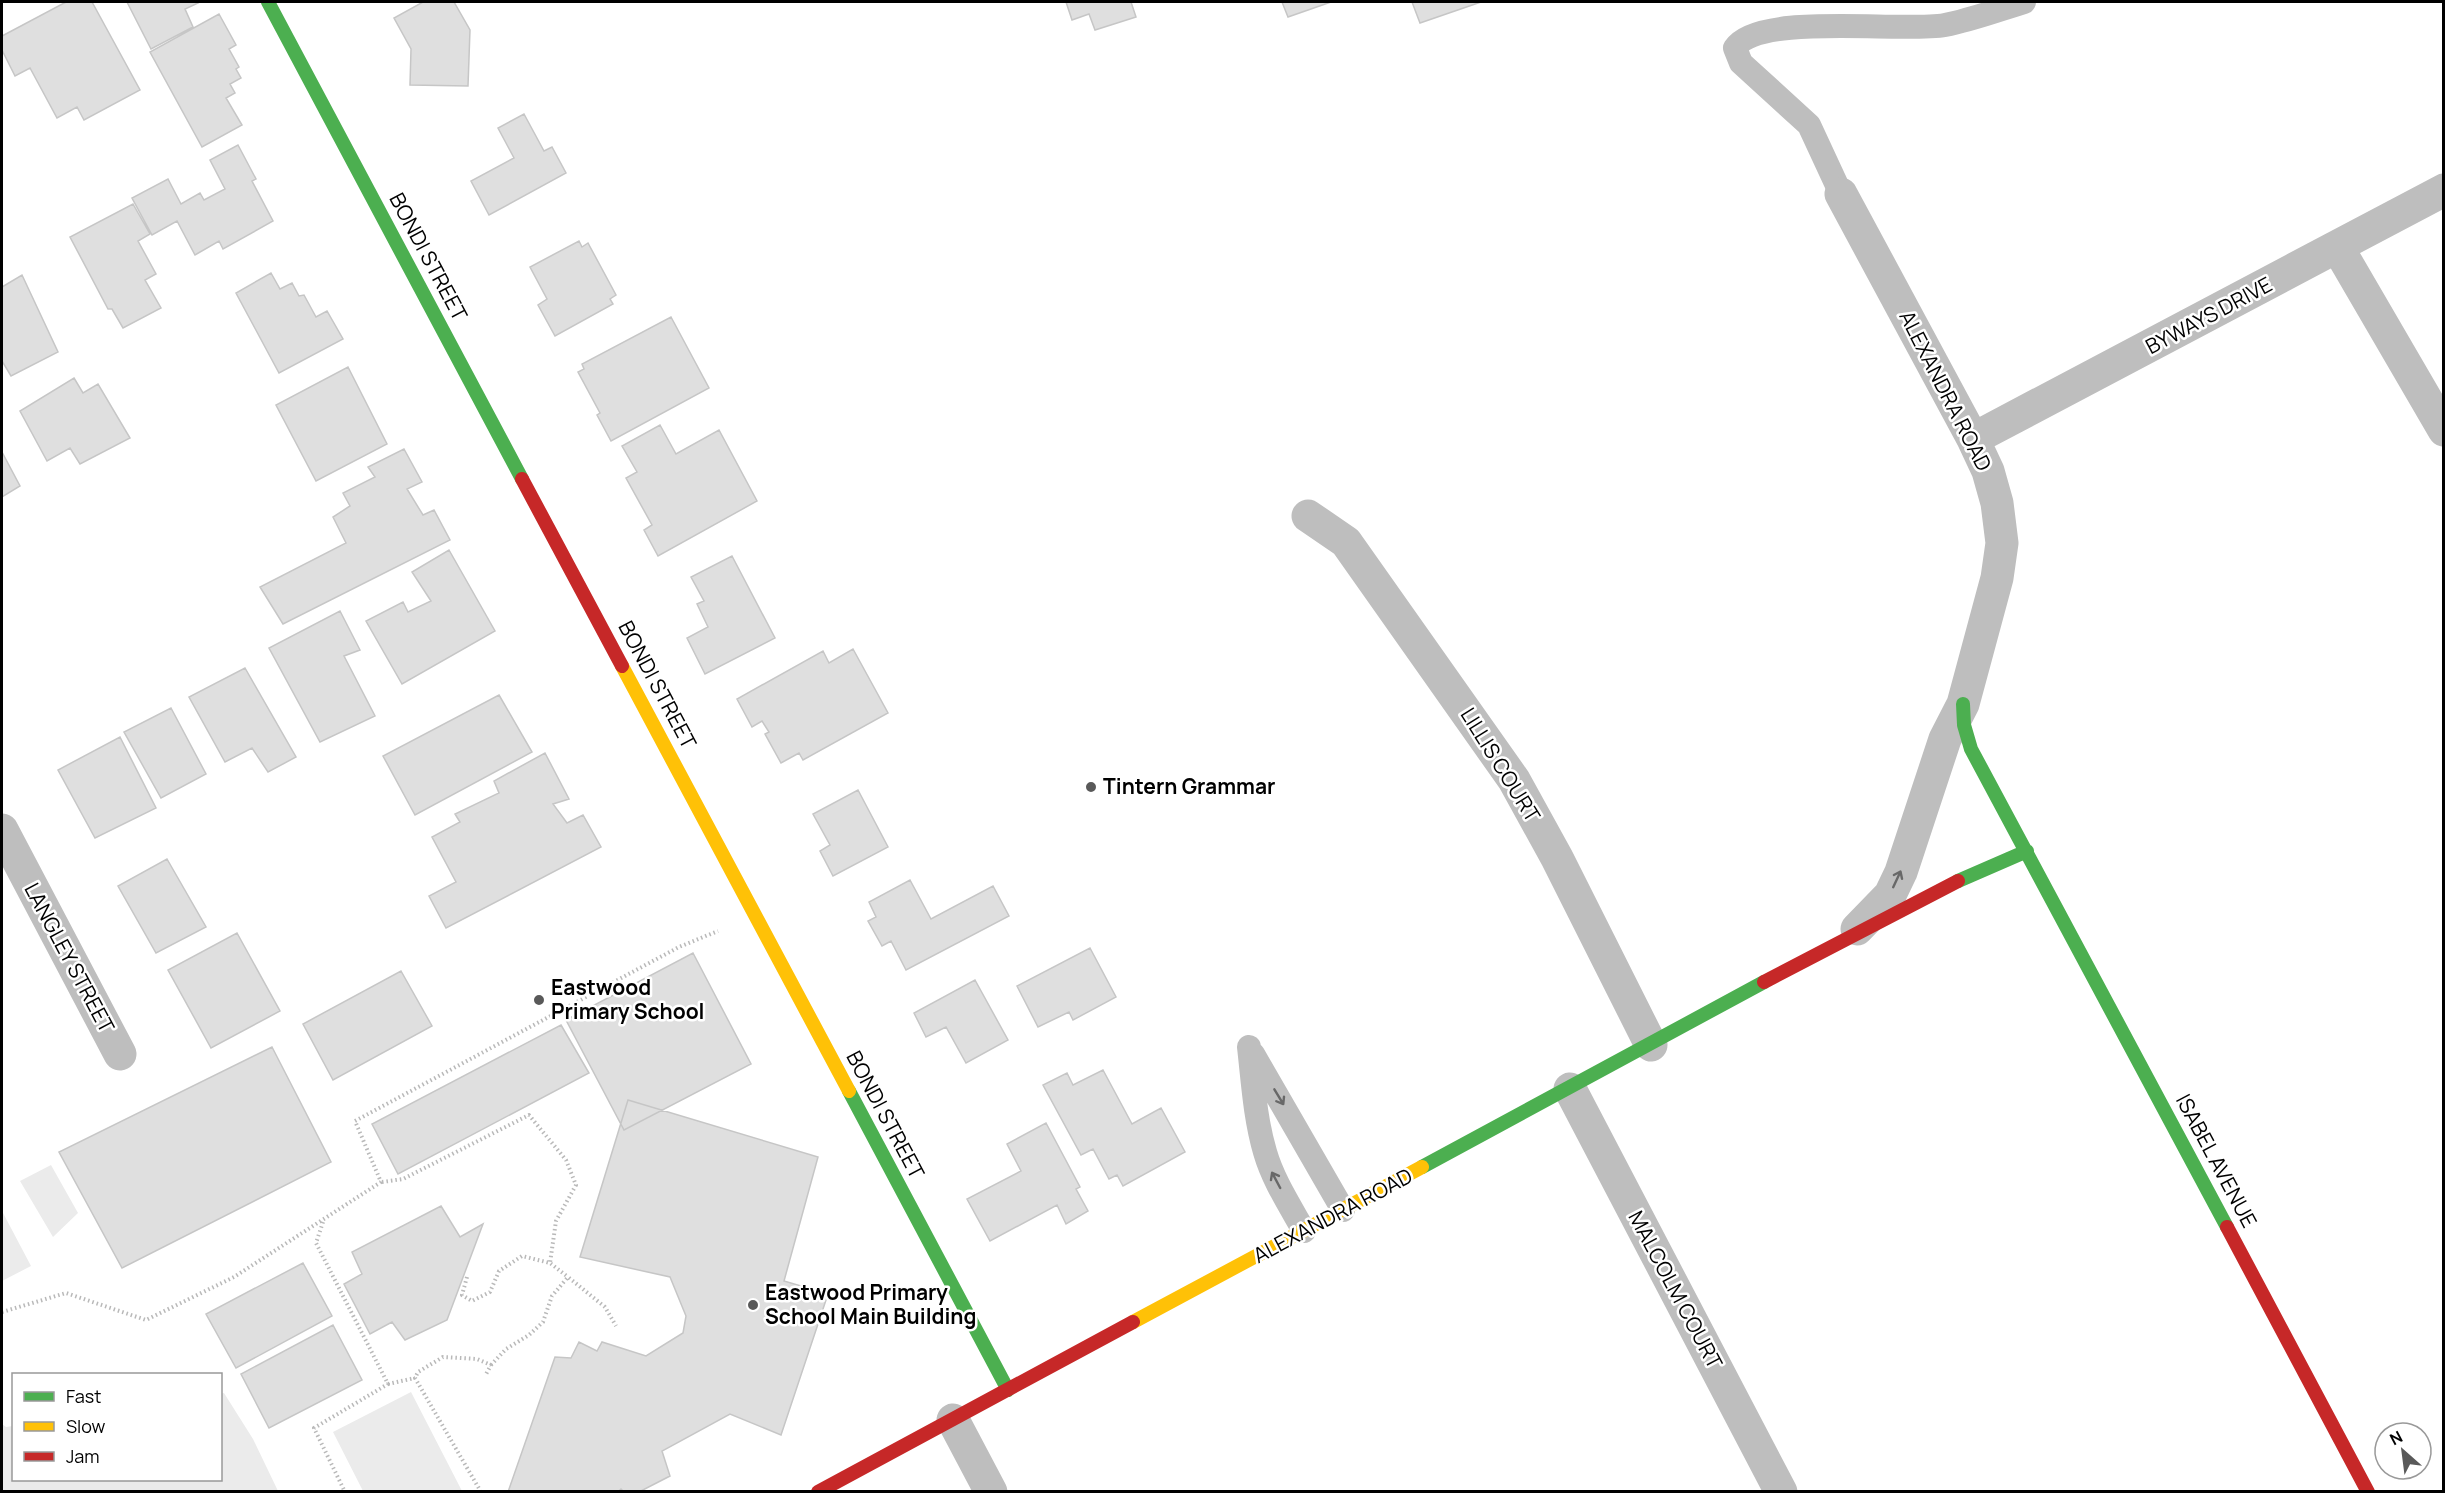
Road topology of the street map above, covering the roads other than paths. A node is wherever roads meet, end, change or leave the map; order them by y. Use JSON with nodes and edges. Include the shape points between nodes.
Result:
{"nodes":[{"id":1,"x":268,"y":2,"type":"edge"},
{"id":2,"x":2024,"y":2,"type":"edge"},
{"id":3,"x":2444,"y":190,"type":"edge"},
{"id":4,"x":1841,"y":194,"type":"joint"},
{"id":5,"x":2338,"y":248,"type":"junction"},
{"id":6,"x":2444,"y":430,"type":"edge"},
{"id":7,"x":1973,"y":439,"type":"junction"},
{"id":8,"x":1308,"y":516,"type":"dead end"},
{"id":9,"x":1963,"y":704,"type":"junction"},
{"id":10,"x":2,"y":830,"type":"edge"},
{"id":11,"x":2027,"y":851,"type":"junction"},
{"id":12,"x":1846,"y":938,"type":"junction"},
{"id":13,"x":1651,"y":1045,"type":"junction"},
{"id":14,"x":120,"y":1054,"type":"dead end"},
{"id":15,"x":1570,"y":1089,"type":"junction"},
{"id":16,"x":1343,"y":1210,"type":"junction"},
{"id":17,"x":1304,"y":1231,"type":"junction"},
{"id":18,"x":1008,"y":1390,"type":"junction"},
{"id":19,"x":953,"y":1420,"type":"junction"},
{"id":20,"x":818,"y":1491,"type":"edge"},
{"id":21,"x":991,"y":1491,"type":"edge"},
{"id":22,"x":1780,"y":1491,"type":"edge"},
{"id":23,"x":2368,"y":1491,"type":"edge"}],
"edges":[{"from":1,"to":18,"type":"street","name":"BONDI STREET"},
{"from":2,"to":4,"type":"lane","via":[[1943,25],[1777,29],[1738,42],[1735,48],[1741,63],[1809,125]]},
{"from":3,"to":5,"type":"street","name":"BYWAYS DRIVE"},
{"from":4,"to":7,"type":"street","name":"ALEXANDRA ROAD"},
{"from":5,"to":6,"type":"street"},
{"from":5,"to":7,"type":"street","name":"BYWAYS DRIVE"},
{"from":7,"to":9,"type":"street","name":"ALEXANDRA ROAD","via":[[1988,471],[2002,543],[1997,578]]},
{"from":8,"to":13,"type":"street","name":"LILLIS COURT","via":[[1346,542],[1514,780]]},
{"from":9,"to":11,"type":"street","name":"ALEXANDRA ROAD","via":[[1971,749]]},
{"from":12,"to":9,"type":"street","name":"ALEXANDRA ROAD","one_way":true,"via":[[1890,896],[1945,739]]},
{"from":10,"to":14,"type":"street","name":"LANGLEY STREET"},
{"from":11,"to":12,"type":"street","name":"ALEXANDRA ROAD","via":[[1942,888]]},
{"from":11,"to":23,"type":"street","name":"ISABEL AVENUE"},
{"from":12,"to":13,"type":"street","name":"ALEXANDRA ROAD"},
{"from":13,"to":15,"type":"street","name":"ALEXANDRA ROAD"},
{"from":15,"to":16,"type":"street","name":"ALEXANDRA ROAD"},
{"from":15,"to":22,"type":"street","name":"MALCOLM COURT"},
{"from":16,"to":17,"type":"street","name":"ALEXANDRA ROAD"},
{"from":17,"to":16,"type":"lane","one_way":true,"via":[[1265,1153],[1249,1047]]},
{"from":17,"to":18,"type":"street","name":"ALEXANDRA ROAD"},
{"from":18,"to":19,"type":"street","name":"ALEXANDRA ROAD"},
{"from":19,"to":20,"type":"street","name":"ALEXANDRA ROAD"},
{"from":19,"to":21,"type":"street"}]}
